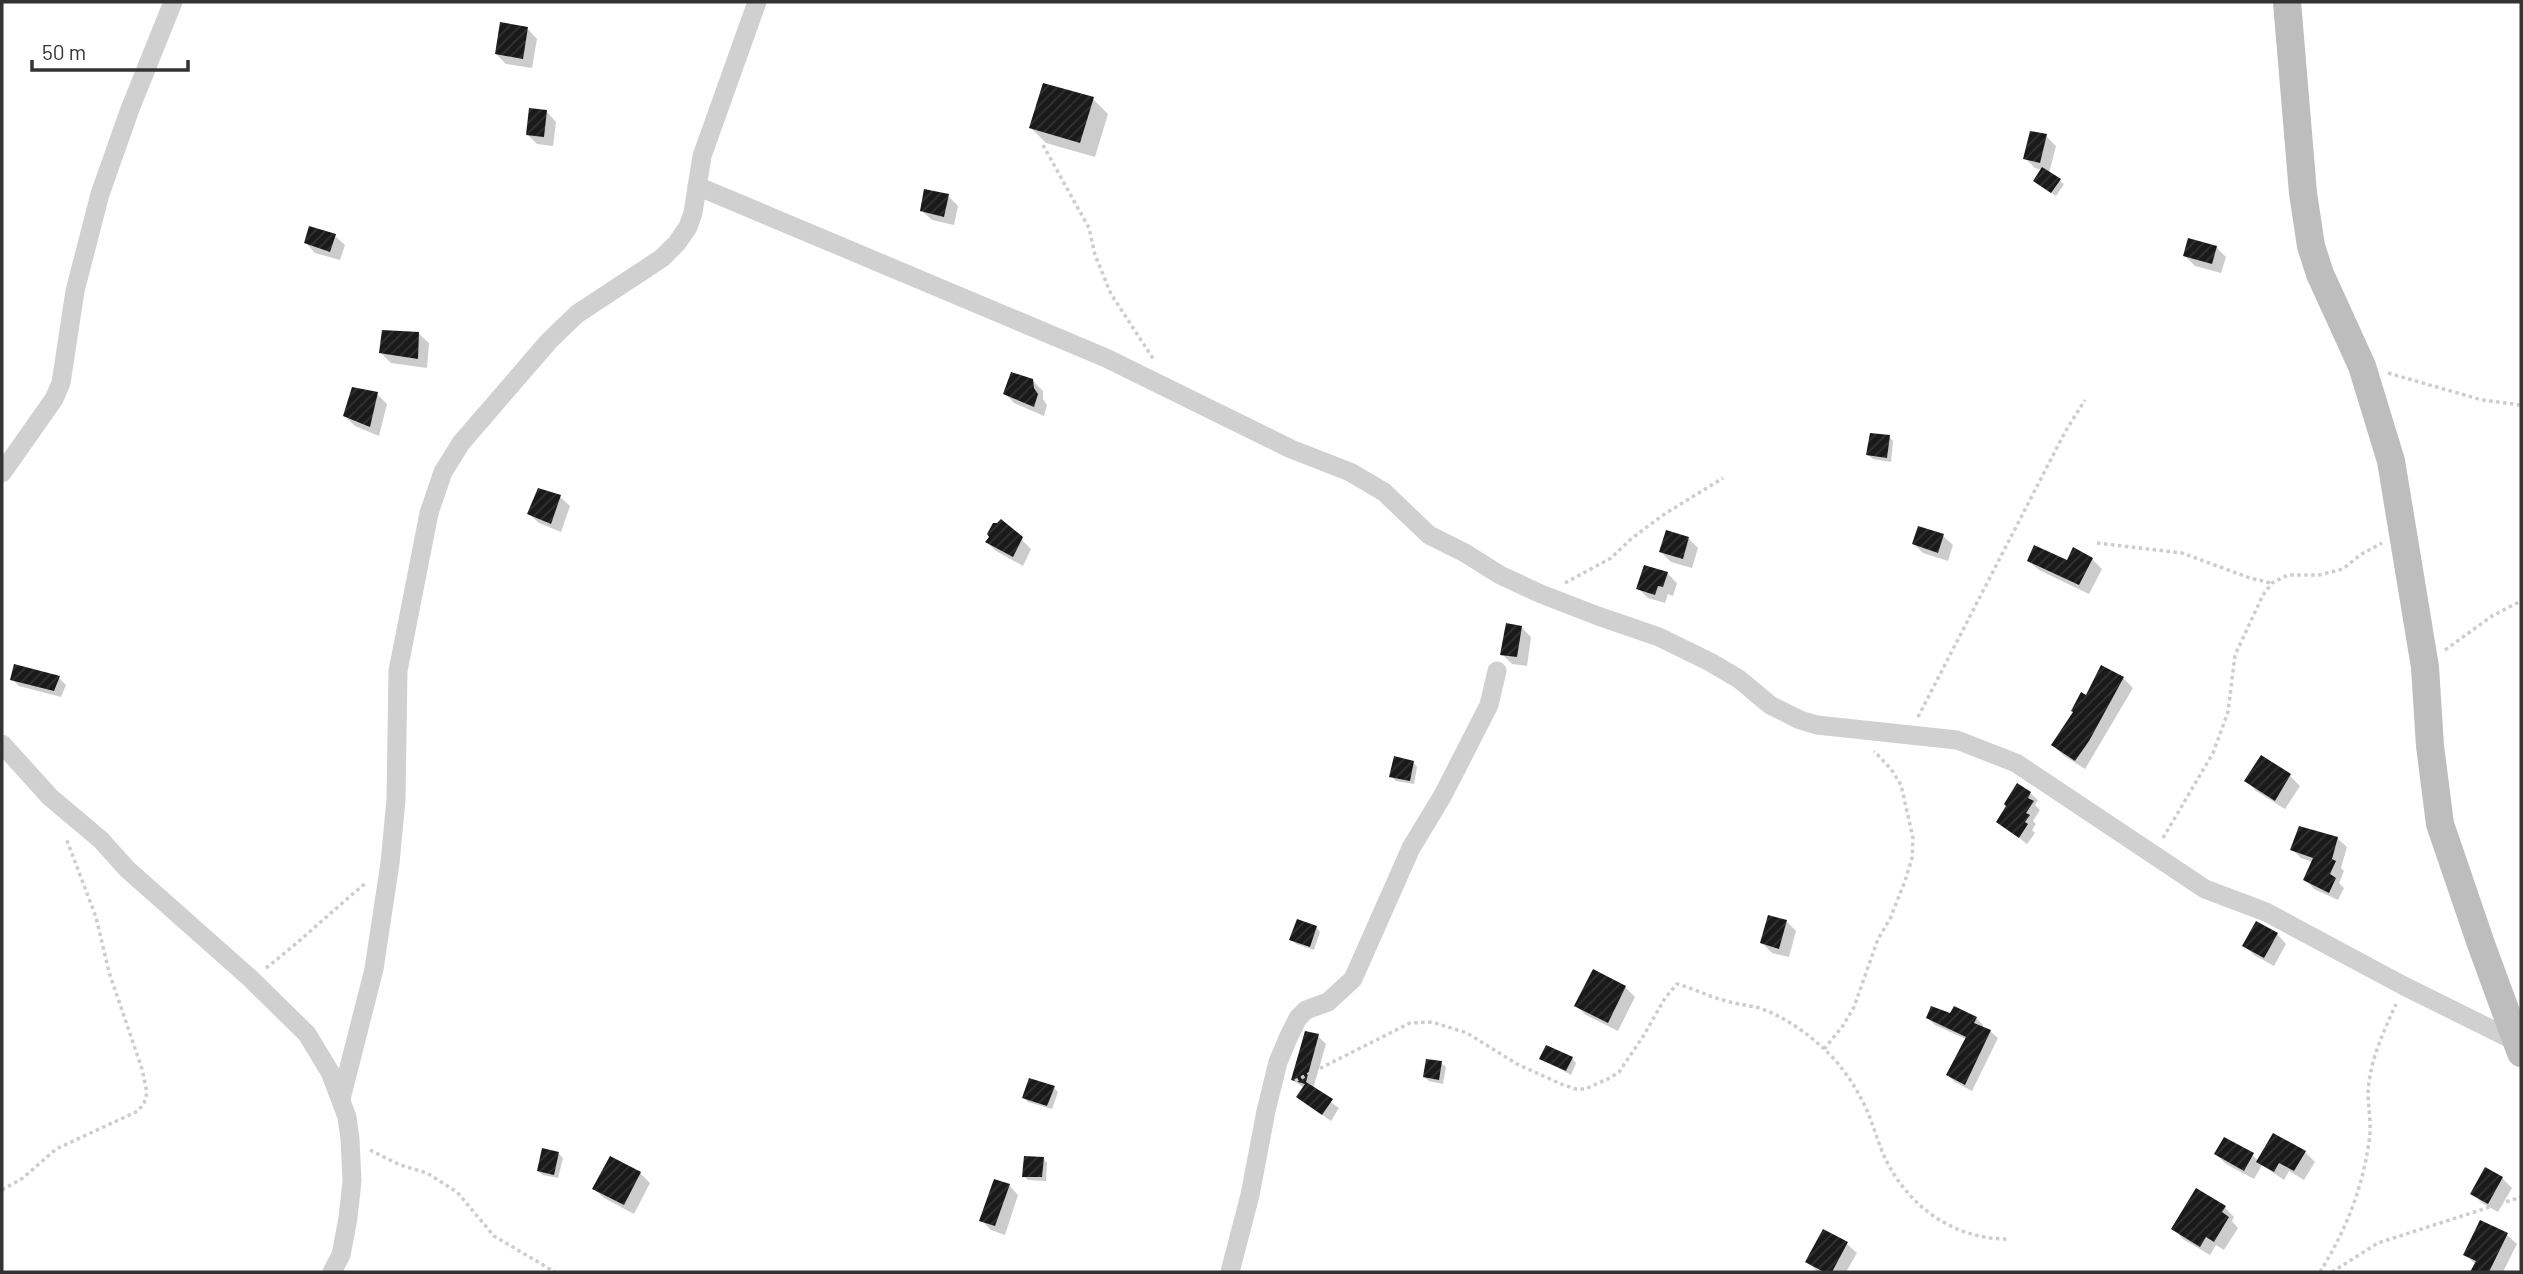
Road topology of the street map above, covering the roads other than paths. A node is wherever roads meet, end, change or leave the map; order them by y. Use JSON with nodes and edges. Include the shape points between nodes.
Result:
{"nodes":[{"id":1,"x":173,"y":2,"type":"edge"},
{"id":2,"x":757,"y":2,"type":"edge"},
{"id":3,"x":2287,"y":2,"type":"edge"},
{"id":4,"x":697,"y":186,"type":"junction"},
{"id":5,"x":2,"y":473,"type":"edge"},
{"id":6,"x":1497,"y":671,"type":"dead end"},
{"id":7,"x":2,"y":744,"type":"edge"},
{"id":8,"x":2519,"y":1047,"type":"edge"},
{"id":9,"x":341,"y":1099,"type":"junction"},
{"id":10,"x":332,"y":1272,"type":"edge"},
{"id":11,"x":1230,"y":1272,"type":"edge"}],
"edges":[{"from":1,"to":5,"type":"street","via":[[100,194],[75,291],[61,383]]},
{"from":2,"to":4,"type":"street","via":[[708,136]]},
{"from":3,"to":8,"type":"main road","via":[[2311,246],[2362,366],[2391,461],[2425,667],[2440,824]]},
{"from":4,"to":8,"type":"street","via":[[1106,358],[1291,449],[1350,472],[1384,492],[1429,535],[1500,575],[1659,637],[1739,679],[1770,705],[1800,720],[1957,740],[2016,763],[2205,889],[2266,912]]},
{"from":4,"to":9,"type":"street","via":[[688,228],[677,243],[662,258],[577,314],[549,341],[461,443],[443,472],[429,513],[398,671],[397,788],[390,863],[374,969]]},
{"from":6,"to":11,"type":"street","via":[[1489,705],[1412,848],[1353,979],[1328,1002],[1298,1018],[1278,1062]]},
{"from":7,"to":9,"type":"street","via":[[50,797],[307,1034]]},
{"from":9,"to":10,"type":"street","via":[[350,1139],[352,1181],[341,1255]]}]}
